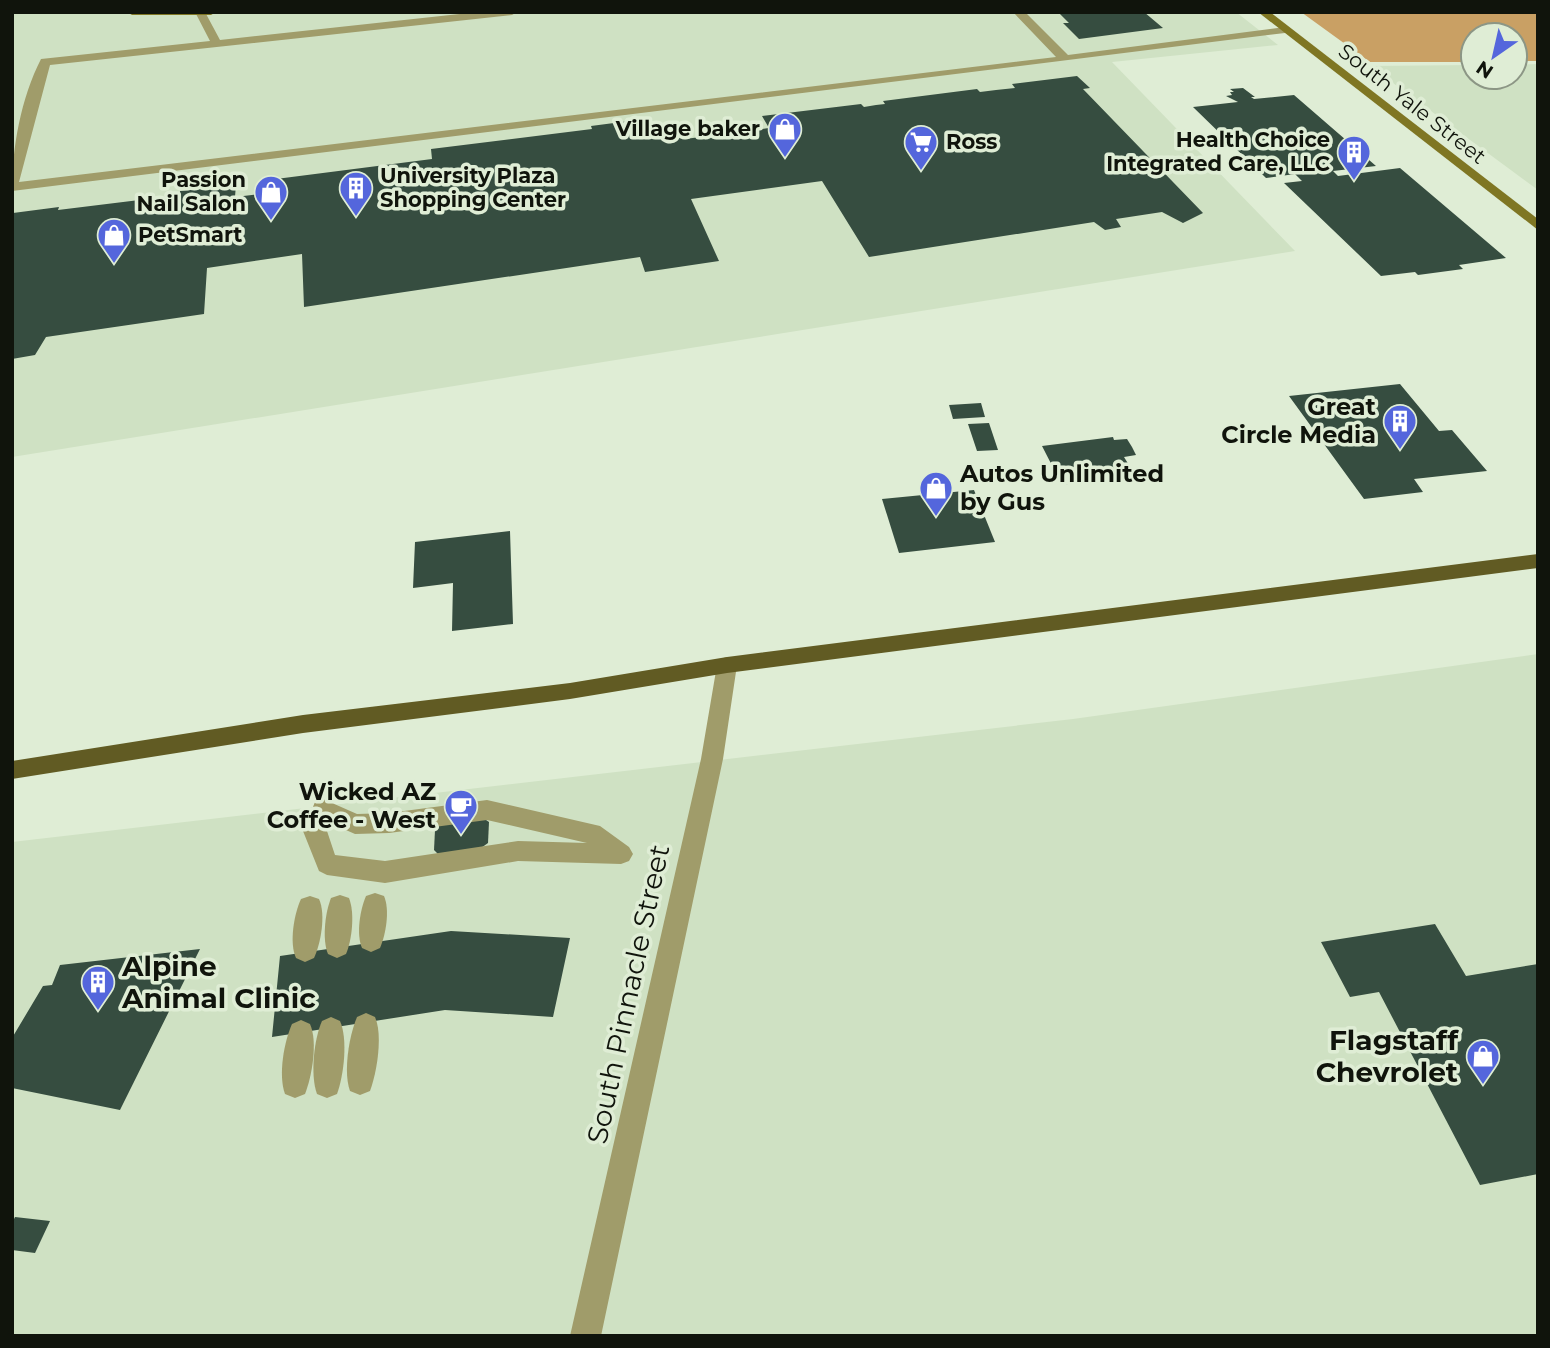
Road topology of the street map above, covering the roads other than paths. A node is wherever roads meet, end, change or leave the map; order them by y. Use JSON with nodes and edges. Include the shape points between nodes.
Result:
{"nodes":[{"id":1,"x":132,"y":12,"type":"edge"},
{"id":2,"x":509,"y":12,"type":"edge"},
{"id":3,"x":1018,"y":12,"type":"edge"},
{"id":4,"x":1263,"y":12,"type":"edge"},
{"id":5,"x":206,"y":13,"type":"edge"},
{"id":6,"x":1285,"y":30,"type":"junction"},
{"id":7,"x":216,"y":44,"type":"junction"},
{"id":8,"x":1065,"y":59,"type":"junction"},
{"id":9,"x":12,"y":185,"type":"edge"},
{"id":10,"x":1538,"y":226,"type":"edge"},
{"id":11,"x":1538,"y":561,"type":"edge"},
{"id":12,"x":727,"y":665,"type":"junction"},
{"id":13,"x":12,"y":770,"type":"edge"},
{"id":14,"x":621,"y":854,"type":"joint"},
{"id":15,"x":375,"y":904,"type":"dead end"},
{"id":16,"x":340,"y":906,"type":"dead end"},
{"id":17,"x":310,"y":907,"type":"dead end"},
{"id":18,"x":371,"y":940,"type":"dead end"},
{"id":19,"x":338,"y":946,"type":"dead end"},
{"id":20,"x":305,"y":950,"type":"dead end"},
{"id":21,"x":366,"y":1026,"type":"dead end"},
{"id":22,"x":331,"y":1030,"type":"dead end"},
{"id":23,"x":301,"y":1033,"type":"dead end"},
{"id":24,"x":360,"y":1081,"type":"dead end"},
{"id":25,"x":295,"y":1084,"type":"dead end"},
{"id":26,"x":327,"y":1084,"type":"dead end"},
{"id":27,"x":585,"y":1336,"type":"edge"}],
"edges":[{"from":1,"to":5,"type":"street"},
{"from":2,"to":7,"type":"street"},
{"from":3,"to":8,"type":"street"},
{"from":4,"to":6,"type":"street","name":"South Yale Street"},
{"from":5,"to":7,"type":"street"},
{"from":6,"to":8,"type":"street"},
{"from":6,"to":10,"type":"street","name":"South Yale Street"},
{"from":7,"to":9,"type":"street","via":[[45,62]]},
{"from":8,"to":9,"type":"street"},
{"from":11,"to":12,"type":"main road"},
{"from":12,"to":13,"type":"main road"},
{"from":12,"to":27,"type":"street","name":"South Pinnacle Street","via":[[712,760]]},
{"from":14,"to":14,"type":"street","via":[[592,833],[486,810],[355,824],[323,809],[315,831],[327,864],[385,872],[518,852]]},
{"from":15,"to":18,"type":"street"},
{"from":16,"to":19,"type":"street"},
{"from":17,"to":20,"type":"street"},
{"from":21,"to":24,"type":"street"},
{"from":22,"to":26,"type":"street"},
{"from":23,"to":25,"type":"street"}]}
